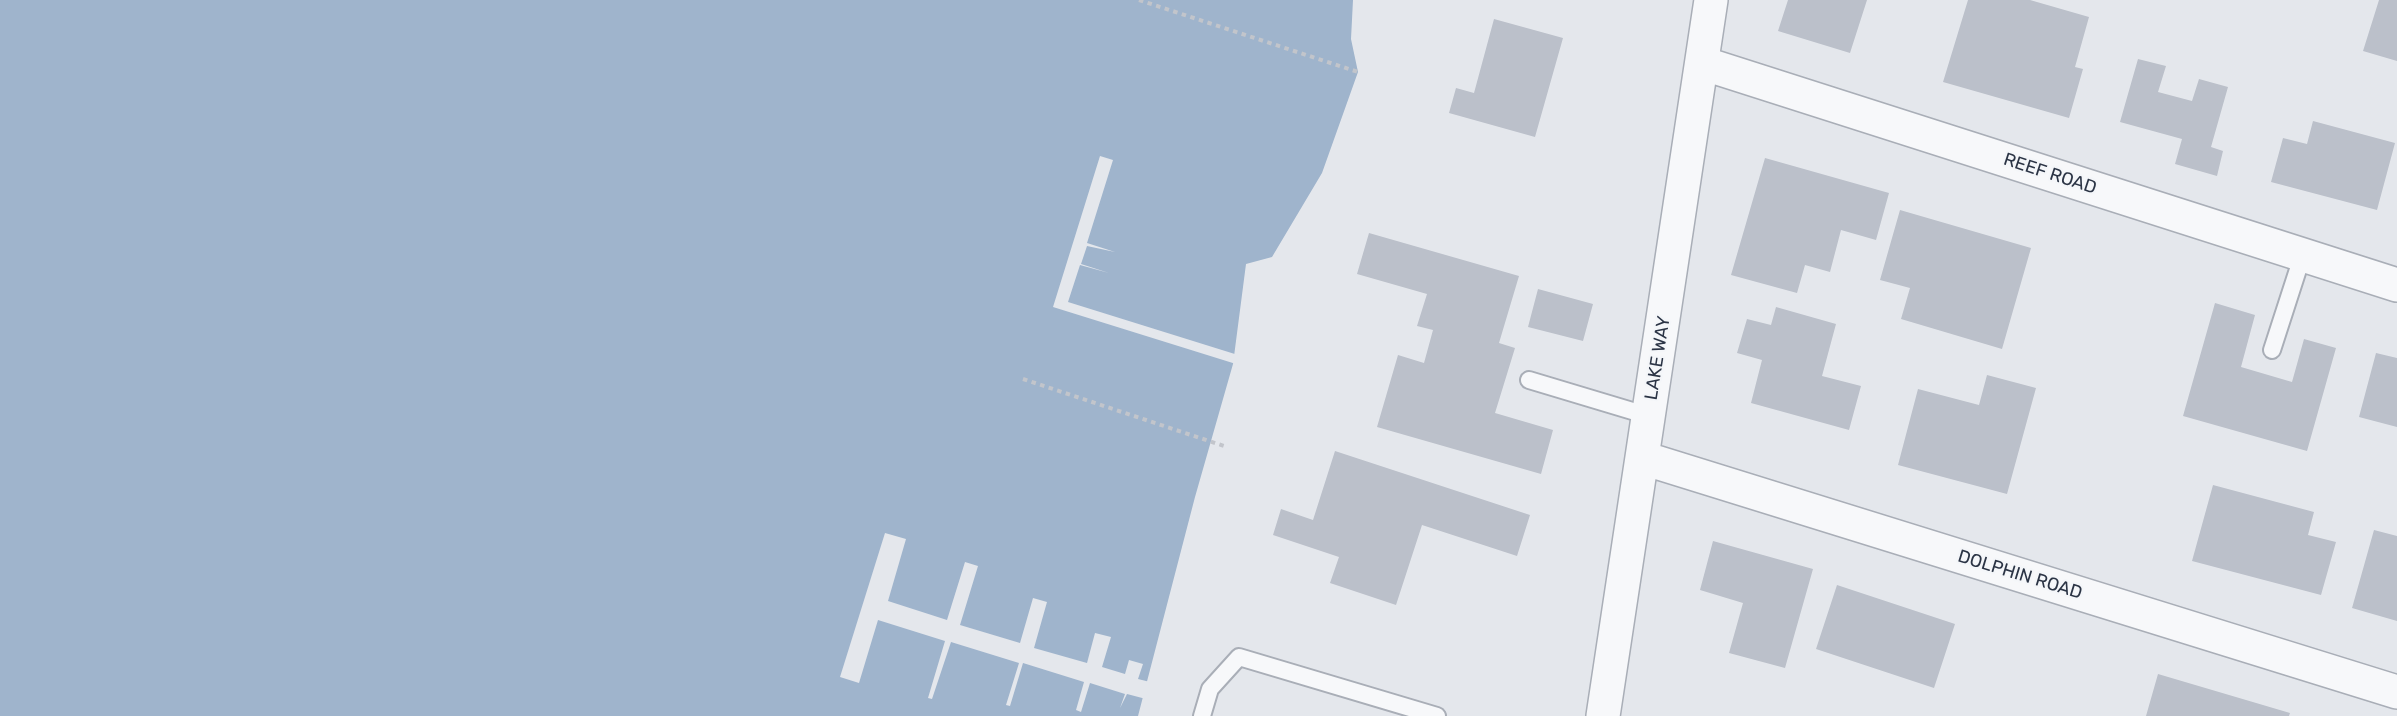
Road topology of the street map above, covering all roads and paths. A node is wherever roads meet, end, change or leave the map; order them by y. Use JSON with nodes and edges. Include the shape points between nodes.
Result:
{"nodes":[{"id":1,"x":1139,"y":0,"type":"edge"},
{"id":2,"x":1711,"y":0,"type":"edge"},
{"id":3,"x":1702,"y":63,"type":"junction"},
{"id":4,"x":1358,"y":72,"type":"dead end"},
{"id":5,"x":2303,"y":254,"type":"junction"},
{"id":6,"x":2397,"y":285,"type":"edge"},
{"id":7,"x":2272,"y":350,"type":"dead end"},
{"id":8,"x":1023,"y":379,"type":"dead end"},
{"id":9,"x":1529,"y":380,"type":"dead end"},
{"id":10,"x":1649,"y":416,"type":"junction"},
{"id":11,"x":1224,"y":446,"type":"dead end"},
{"id":12,"x":1643,"y":458,"type":"junction"},
{"id":13,"x":2397,"y":692,"type":"edge"},
{"id":14,"x":1202,"y":716,"type":"edge"},
{"id":15,"x":1437,"y":716,"type":"edge"},
{"id":16,"x":1603,"y":716,"type":"edge"}],
"edges":[{"from":1,"to":4,"type":"path"},
{"from":2,"to":3,"type":"street","name":"LAKE WAY"},
{"from":3,"to":5,"type":"street","name":"REEF ROAD"},
{"from":3,"to":10,"type":"street","name":"LAKE WAY"},
{"from":5,"to":6,"type":"street","name":"REEF ROAD"},
{"from":5,"to":7,"type":"lane"},
{"from":8,"to":11,"type":"path"},
{"from":9,"to":10,"type":"lane"},
{"from":10,"to":12,"type":"street","name":"LAKE WAY"},
{"from":12,"to":13,"type":"street","name":"DOLPHIN ROAD"},
{"from":12,"to":16,"type":"street","name":"LAKE WAY"},
{"from":14,"to":15,"type":"lane","via":[[1210,689],[1239,657]]}]}
